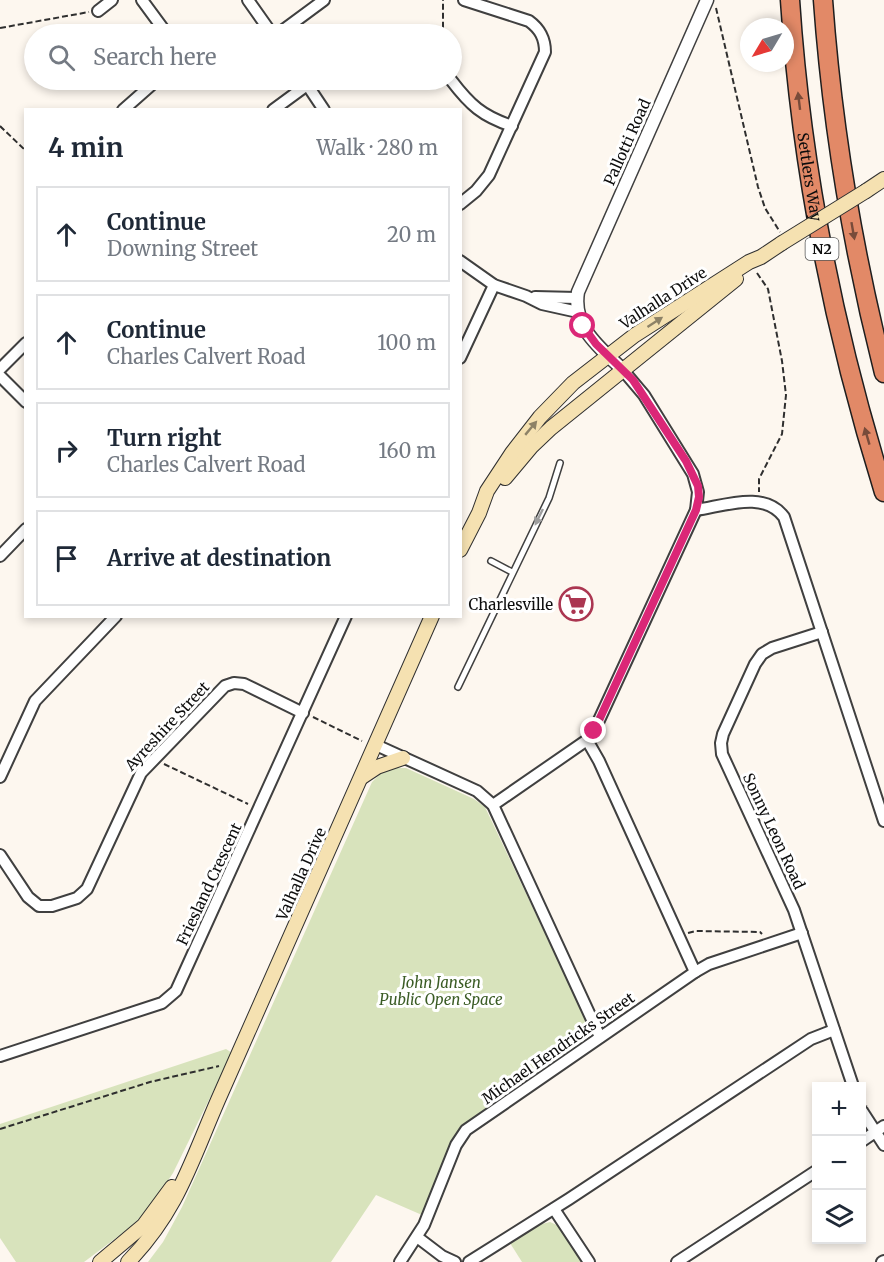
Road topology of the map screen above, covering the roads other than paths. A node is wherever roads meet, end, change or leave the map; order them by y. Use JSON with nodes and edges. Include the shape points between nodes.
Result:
{"nodes":[{"id":1,"x":112,"y":0,"type":"edge"},
{"id":2,"x":142,"y":0,"type":"edge"},
{"id":3,"x":248,"y":0,"type":"edge"},
{"id":4,"x":324,"y":0,"type":"edge"},
{"id":5,"x":464,"y":0,"type":"edge"},
{"id":6,"x":790,"y":0,"type":"edge"},
{"id":7,"x":823,"y":0,"type":"edge"},
{"id":8,"x":832,"y":0,"type":"edge"},
{"id":9,"x":711,"y":1,"type":"edge"},
{"id":10,"x":98,"y":11,"type":"road end"},
{"id":11,"x":160,"y":24,"type":"edge"},
{"id":12,"x":265,"y":24,"type":"edge"},
{"id":13,"x":292,"y":24,"type":"edge"},
{"id":14,"x":146,"y":90,"type":"edge"},
{"id":15,"x":296,"y":90,"type":"edge"},
{"id":16,"x":310,"y":90,"type":"edge"},
{"id":17,"x":459,"y":90,"type":"edge"},
{"id":18,"x":125,"y":108,"type":"edge"},
{"id":19,"x":275,"y":108,"type":"edge"},
{"id":20,"x":323,"y":108,"type":"edge"},
{"id":21,"x":512,"y":126,"type":"junction"},
{"id":22,"x":844,"y":174,"type":"junction"},
{"id":23,"x":884,"y":179,"type":"edge"},
{"id":24,"x":462,"y":202,"type":"edge"},
{"id":25,"x":761,"y":257,"type":"junction"},
{"id":26,"x":462,"y":262,"type":"edge"},
{"id":27,"x":494,"y":285,"type":"junction"},
{"id":28,"x":526,"y":296,"type":"junction"},
{"id":29,"x":577,"y":298,"type":"junction"},
{"id":30,"x":578,"y":312,"type":"junction"},
{"id":31,"x":24,"y":345,"type":"edge"},
{"id":32,"x":462,"y":354,"type":"edge"},
{"id":33,"x":607,"y":356,"type":"junction"},
{"id":34,"x":0,"y":369,"type":"edge"},
{"id":35,"x":622,"y":369,"type":"junction"},
{"id":36,"x":884,"y":373,"type":"edge"},
{"id":37,"x":0,"y":376,"type":"edge"},
{"id":38,"x":24,"y":400,"type":"edge"},
{"id":39,"x":560,"y":463,"type":"dead end"},
{"id":40,"x":884,"y":492,"type":"edge"},
{"id":41,"x":696,"y":510,"type":"junction"},
{"id":42,"x":479,"y":513,"type":"junction"},
{"id":43,"x":24,"y":531,"type":"edge"},
{"id":44,"x":462,"y":546,"type":"edge"},
{"id":45,"x":0,"y":556,"type":"edge"},
{"id":46,"x":491,"y":561,"type":"dead end"},
{"id":47,"x":512,"y":572,"type":"junction"},
{"id":48,"x":114,"y":618,"type":"edge"},
{"id":49,"x":345,"y":618,"type":"edge"},
{"id":50,"x":431,"y":618,"type":"edge"},
{"id":51,"x":822,"y":632,"type":"junction"},
{"id":52,"x":458,"y":687,"type":"dead end"},
{"id":53,"x":303,"y":713,"type":"junction"},
{"id":54,"x":587,"y":740,"type":"junction"},
{"id":55,"x":376,"y":745,"type":"junction"},
{"id":56,"x":403,"y":758,"type":"junction"},
{"id":57,"x":0,"y":777,"type":"edge"},
{"id":58,"x":361,"y":778,"type":"junction"},
{"id":59,"x":493,"y":805,"type":"junction"},
{"id":60,"x":884,"y":821,"type":"edge"},
{"id":61,"x":0,"y":855,"type":"edge"},
{"id":62,"x":802,"y":933,"type":"junction"},
{"id":63,"x":695,"y":972,"type":"junction"},
{"id":64,"x":834,"y":1030,"type":"junction"},
{"id":65,"x":600,"y":1037,"type":"junction"},
{"id":66,"x":0,"y":1056,"type":"edge"},
{"id":67,"x":851,"y":1082,"type":"edge"},
{"id":68,"x":866,"y":1116,"type":"edge"},
{"id":69,"x":880,"y":1129,"type":"edge"},
{"id":70,"x":866,"y":1138,"type":"edge"},
{"id":71,"x":199,"y":1145,"type":"junction"},
{"id":72,"x":884,"y":1145,"type":"edge"},
{"id":73,"x":812,"y":1174,"type":"edge"},
{"id":74,"x":554,"y":1209,"type":"junction"},
{"id":75,"x":417,"y":1237,"type":"junction"},
{"id":76,"x":100,"y":1262,"type":"edge"},
{"id":77,"x":128,"y":1262,"type":"edge"},
{"id":78,"x":399,"y":1262,"type":"edge"},
{"id":79,"x":455,"y":1262,"type":"edge"},
{"id":80,"x":469,"y":1262,"type":"edge"},
{"id":81,"x":589,"y":1262,"type":"edge"},
{"id":82,"x":677,"y":1262,"type":"edge"}],
"edges":[{"from":1,"to":10,"type":"street"},
{"from":2,"to":11,"type":"street"},
{"from":3,"to":12,"type":"street"},
{"from":4,"to":13,"type":"street"},
{"from":5,"to":21,"type":"street","via":[[529,21],[542,34],[545,52]]},
{"from":40,"to":6,"type":"highway","name":"Settlers Way","number":"N2","one_way":true,"via":[[849,370],[820,241],[801,120]]},
{"from":7,"to":22,"type":"highway","number":"N2"},
{"from":8,"to":22,"type":"highway","via":[[845,142]]},
{"from":9,"to":29,"type":"street","name":"Pallotti Road"},
{"from":14,"to":18,"type":"street"},
{"from":15,"to":19,"type":"street"},
{"from":16,"to":20,"type":"street"},
{"from":17,"to":21,"type":"street","via":[[482,114]]},
{"from":21,"to":24,"type":"street","via":[[482,185]]},
{"from":22,"to":36,"type":"highway","number":"N2","one_way":true,"via":[[862,279]]},
{"from":23,"to":25,"type":"main road","name":"Valhalla Drive","bridge":true,"via":[[782,239]]},
{"from":33,"to":25,"type":"main road","name":"Valhalla Drive","one_way":true},
{"from":25,"to":35,"type":"main road","name":"Valhalla Drive"},
{"from":26,"to":27,"type":"street"},
{"from":27,"to":28,"type":"street"},
{"from":27,"to":32,"type":"street"},
{"from":28,"to":29,"type":"street"},
{"from":28,"to":30,"type":"street"},
{"from":29,"to":30,"type":"street"},
{"from":30,"to":33,"type":"street","via":[[590,337]]},
{"from":31,"to":34,"type":"street"},
{"from":33,"to":35,"type":"street"},
{"from":42,"to":33,"type":"main road","name":"Valhalla Drive","one_way":true,"via":[[487,491],[524,436],[573,383]]},
{"from":35,"to":41,"type":"street","via":[[644,395],[693,474],[698,492]]},
{"from":35,"to":42,"type":"main road","name":"Valhalla Drive","via":[[531,447]]},
{"from":37,"to":38,"type":"street"},
{"from":39,"to":47,"type":"lane","one_way":true,"via":[[549,498]]},
{"from":41,"to":51,"type":"street","via":[[759,501],[773,506],[784,517]]},
{"from":41,"to":54,"type":"street","via":[[597,726]]},
{"from":42,"to":44,"type":"main road","name":"Valhalla Drive"},
{"from":43,"to":45,"type":"street"},
{"from":46,"to":47,"type":"lane"},
{"from":47,"to":52,"type":"lane"},
{"from":48,"to":57,"type":"street","via":[[35,701]]},
{"from":49,"to":53,"type":"street","name":"Friesland Crescent"},
{"from":50,"to":55,"type":"main road","name":"Valhalla Drive"},
{"from":51,"to":60,"type":"street"},
{"from":51,"to":62,"type":"street","name":"Sonny Leon Road","via":[[772,648],[758,658],[721,743],[722,754]]},
{"from":53,"to":61,"type":"street","name":"Ayreshire Street","via":[[244,684],[225,686],[141,773],[87,889],[77,898],[39,906],[28,897]]},
{"from":53,"to":66,"type":"street","name":"Friesland Crescent","via":[[176,991],[162,1003]]},
{"from":54,"to":59,"type":"street"},
{"from":54,"to":63,"type":"street"},
{"from":55,"to":56,"type":"street"},
{"from":55,"to":58,"type":"main road","name":"Valhalla Drive"},
{"from":56,"to":58,"type":"main road","via":[[377,767]]},
{"from":56,"to":59,"type":"street","via":[[477,791]]},
{"from":58,"to":71,"type":"main road","name":"Valhalla Drive"},
{"from":59,"to":65,"type":"street"},
{"from":62,"to":63,"type":"street","name":"Michael Hendricks Street"},
{"from":62,"to":64,"type":"street","name":"Sonny Leon Road"},
{"from":63,"to":65,"type":"street","name":"Michael Hendricks Street"},
{"from":64,"to":67,"type":"street","name":"Sonny Leon Road"},
{"from":64,"to":74,"type":"street","via":[[811,1039]]},
{"from":65,"to":75,"type":"street","name":"Michael Hendricks Street","via":[[466,1130],[458,1140]]},
{"from":68,"to":69,"type":"street"},
{"from":69,"to":70,"type":"street"},
{"from":69,"to":72,"type":"street"},
{"from":71,"to":76,"type":"main road","name":"Valhalla Drive","via":[[168,1196],[144,1225]]},
{"from":71,"to":77,"type":"main road","name":"Valhalla Drive","via":[[176,1199]]},
{"from":73,"to":82,"type":"street"},
{"from":74,"to":80,"type":"street"},
{"from":74,"to":81,"type":"street"},
{"from":75,"to":78,"type":"street","name":"Michael Hendricks Street"},
{"from":75,"to":79,"type":"street"}]}
